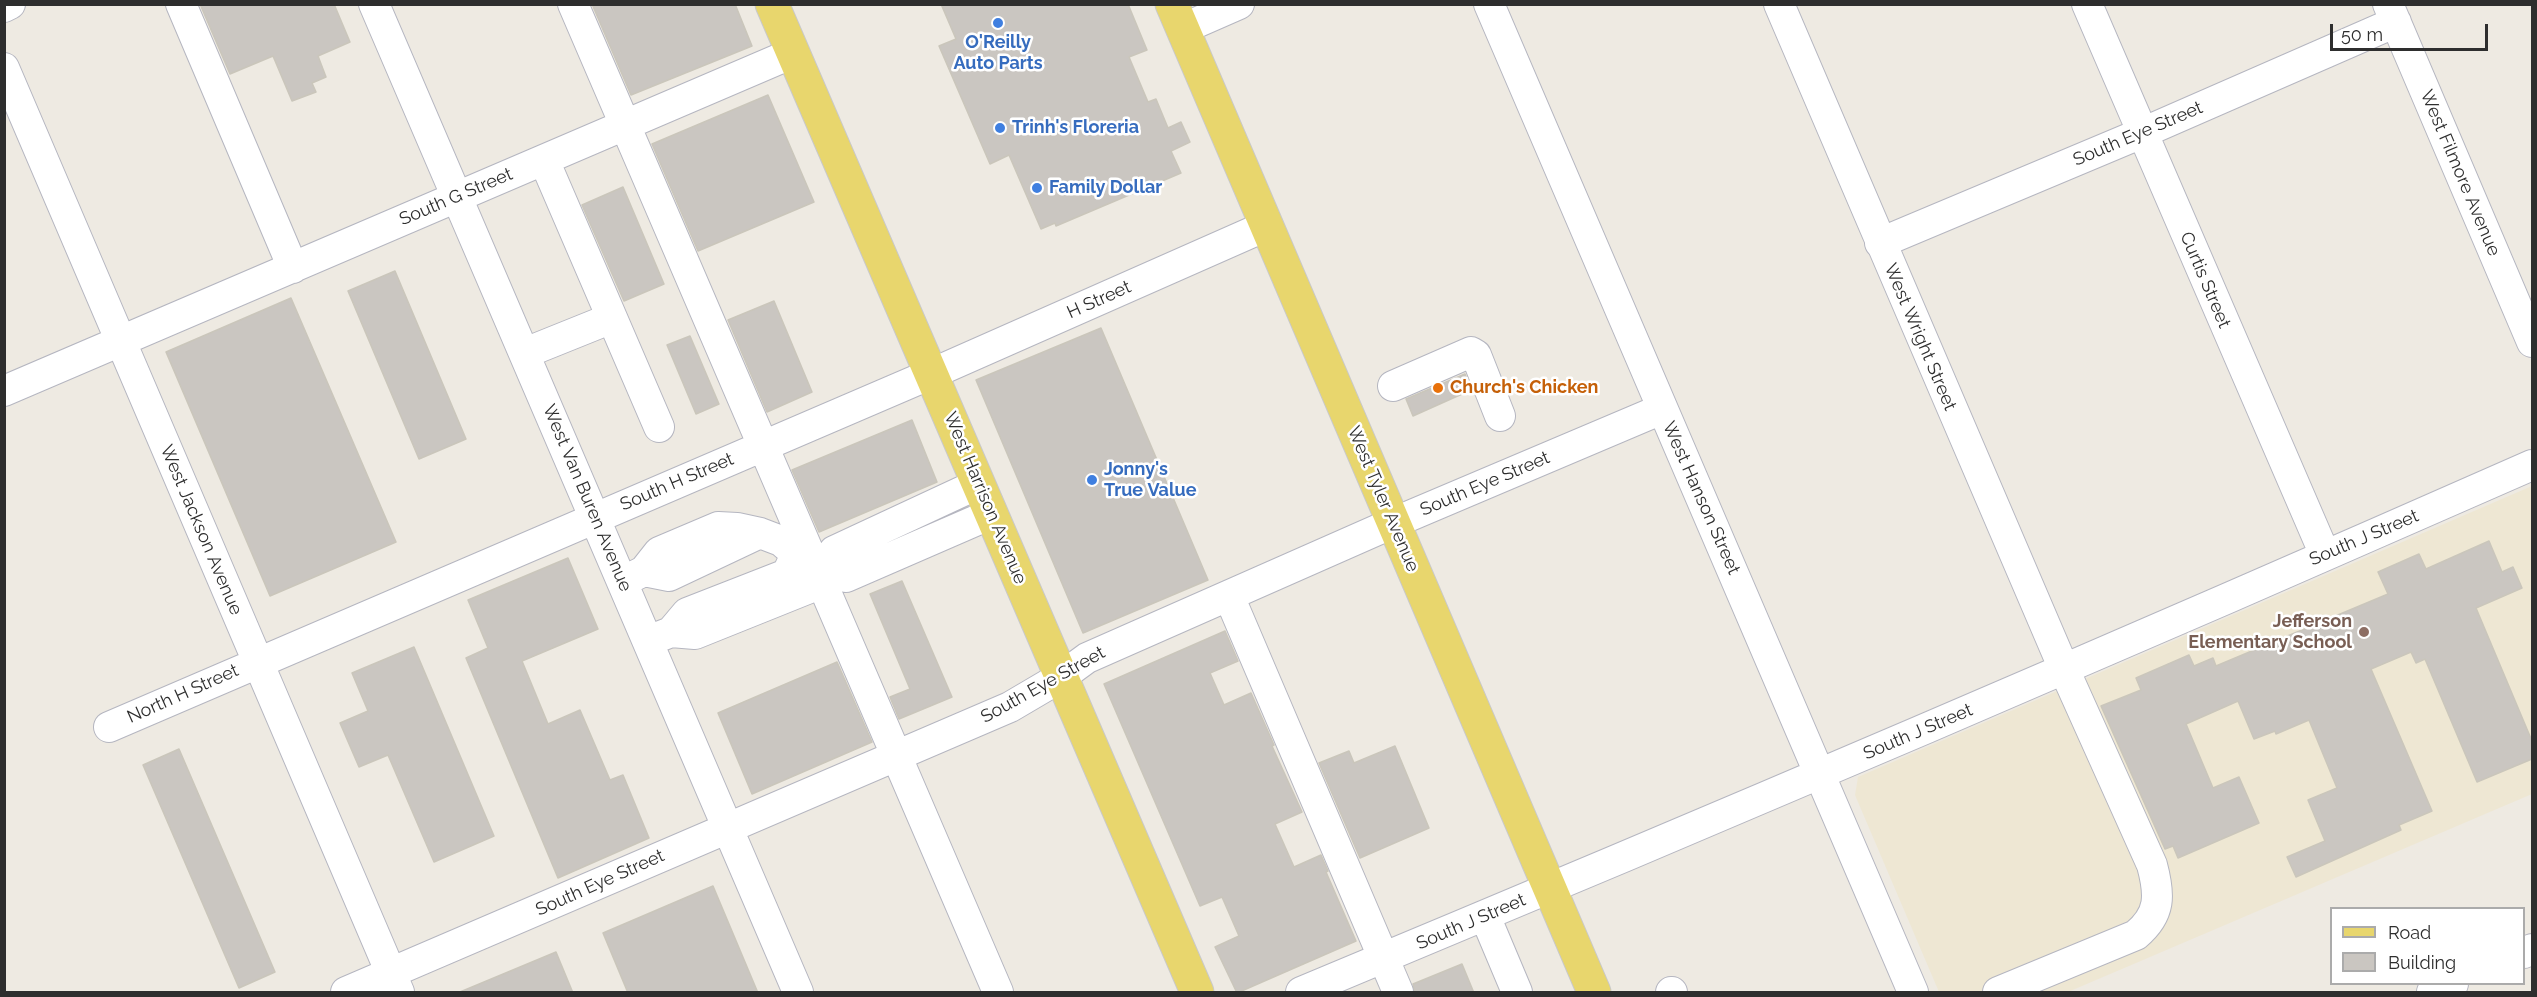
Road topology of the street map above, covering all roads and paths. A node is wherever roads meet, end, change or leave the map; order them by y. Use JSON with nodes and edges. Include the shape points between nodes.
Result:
{"nodes":[{"id":1,"x":10,"y":4,"type":"edge"},
{"id":2,"x":182,"y":4,"type":"edge"},
{"id":3,"x":374,"y":4,"type":"edge"},
{"id":4,"x":573,"y":4,"type":"edge"},
{"id":5,"x":772,"y":4,"type":"edge"},
{"id":6,"x":1239,"y":4,"type":"edge"},
{"id":7,"x":1489,"y":4,"type":"edge"},
{"id":8,"x":1779,"y":4,"type":"edge"},
{"id":9,"x":2087,"y":4,"type":"edge"},
{"id":10,"x":4,"y":7,"type":"edge"},
{"id":11,"x":2392,"y":13,"type":"edge"},
{"id":12,"x":1177,"y":17,"type":"edge"},
{"id":13,"x":793,"y":53,"type":"junction"},
{"id":14,"x":4,"y":68,"type":"edge"},
{"id":15,"x":624,"y":125,"type":"junction"},
{"id":16,"x":2142,"y":133,"type":"junction"},
{"id":17,"x":544,"y":160,"type":"junction"},
{"id":18,"x":458,"y":197,"type":"junction"},
{"id":19,"x":1266,"y":226,"type":"junction"},
{"id":20,"x":1880,"y":243,"type":"junction"},
{"id":21,"x":292,"y":268,"type":"junction"},
{"id":22,"x":612,"y":318,"type":"junction"},
{"id":23,"x":120,"y":342,"type":"junction"},
{"id":24,"x":2532,"y":342,"type":"edge"},
{"id":25,"x":525,"y":353,"type":"junction"},
{"id":26,"x":931,"y":374,"type":"junction"},
{"id":27,"x":1393,"y":386,"type":"dead end"},
{"id":28,"x":4,"y":391,"type":"edge"},
{"id":29,"x":1662,"y":409,"type":"junction"},
{"id":30,"x":1500,"y":416,"type":"dead end"},
{"id":31,"x":659,"y":427,"type":"dead end"},
{"id":32,"x":762,"y":446,"type":"junction"},
{"id":33,"x":2532,"y":465,"type":"edge"},
{"id":34,"x":978,"y":484,"type":"junction"},
{"id":35,"x":991,"y":514,"type":"junction"},
{"id":36,"x":595,"y":517,"type":"junction"},
{"id":37,"x":1393,"y":523,"type":"junction"},
{"id":38,"x":2325,"y":555,"type":"junction"},
{"id":39,"x":817,"y":566,"type":"junction"},
{"id":40,"x":633,"y":577,"type":"junction"},
{"id":41,"x":1229,"y":596,"type":"junction"},
{"id":42,"x":659,"y":637,"type":"junction"},
{"id":43,"x":258,"y":662,"type":"junction"},
{"id":44,"x":2064,"y":669,"type":"junction"},
{"id":45,"x":1061,"y":677,"type":"junction"},
{"id":46,"x":109,"y":727,"type":"dead end"},
{"id":47,"x":896,"y":755,"type":"junction"},
{"id":48,"x":1820,"y":774,"type":"junction"},
{"id":49,"x":727,"y":827,"type":"junction"},
{"id":50,"x":1550,"y":889,"type":"junction"},
{"id":51,"x":1485,"y":916,"type":"junction"},
{"id":52,"x":1384,"y":958,"type":"junction"},
{"id":53,"x":395,"y":983,"type":"edge"},
{"id":54,"x":2451,"y":985,"type":"edge"},
{"id":55,"x":346,"y":993,"type":"edge"},
{"id":56,"x":798,"y":993,"type":"edge"},
{"id":57,"x":998,"y":993,"type":"edge"},
{"id":58,"x":1197,"y":993,"type":"edge"},
{"id":59,"x":1301,"y":993,"type":"edge"},
{"id":60,"x":1398,"y":993,"type":"edge"},
{"id":61,"x":1517,"y":993,"type":"edge"},
{"id":62,"x":1594,"y":993,"type":"edge"},
{"id":63,"x":1913,"y":993,"type":"edge"},
{"id":64,"x":1998,"y":993,"type":"edge"},
{"id":65,"x":2432,"y":993,"type":"edge"}],
"edges":[{"from":1,"to":10,"type":"street"},
{"from":2,"to":21,"type":"street"},
{"from":3,"to":18,"type":"street","name":"West Van Buren Avenue"},
{"from":4,"to":15,"type":"street"},
{"from":5,"to":13,"type":"main road","name":"West Harrison Avenue"},
{"from":6,"to":12,"type":"street"},
{"from":7,"to":29,"type":"street","name":"West Hanson Street"},
{"from":8,"to":20,"type":"street","name":"West Wright Street"},
{"from":9,"to":16,"type":"street","name":"Curtis Street"},
{"from":11,"to":16,"type":"street","name":"South Eye Street"},
{"from":11,"to":24,"type":"street","name":"West Filmore Avenue"},
{"from":12,"to":19,"type":"main road","name":"West Tyler Avenue"},
{"from":13,"to":15,"type":"street","name":"South G Street"},
{"from":13,"to":26,"type":"main road","name":"West Harrison Avenue"},
{"from":14,"to":23,"type":"street","name":"West Jackson Avenue"},
{"from":15,"to":17,"type":"street","name":"South G Street"},
{"from":15,"to":32,"type":"street"},
{"from":16,"to":20,"type":"street","name":"South Eye Street"},
{"from":16,"to":38,"type":"street","name":"Curtis Street"},
{"from":17,"to":18,"type":"street","name":"South G Street"},
{"from":17,"to":22,"type":"street"},
{"from":18,"to":21,"type":"street","name":"South G Street"},
{"from":18,"to":25,"type":"street","name":"West Van Buren Avenue"},
{"from":19,"to":26,"type":"street","name":"H Street"},
{"from":19,"to":37,"type":"main road","name":"West Tyler Avenue"},
{"from":20,"to":44,"type":"street","name":"West Wright Street"},
{"from":21,"to":23,"type":"street","name":"South G Street"},
{"from":22,"to":25,"type":"street"},
{"from":22,"to":31,"type":"street"},
{"from":23,"to":28,"type":"street","name":"South G Street"},
{"from":23,"to":43,"type":"street","name":"West Jackson Avenue"},
{"from":25,"to":36,"type":"street","name":"West Van Buren Avenue"},
{"from":26,"to":32,"type":"street","name":"South H Street"},
{"from":26,"to":34,"type":"main road","name":"West Harrison Avenue"},
{"from":27,"to":30,"type":"street","via":[[1471,352],[1476,355]]},
{"from":29,"to":37,"type":"street","name":"South Eye Street"},
{"from":29,"to":48,"type":"street","name":"West Hanson Street"},
{"from":32,"to":36,"type":"street","name":"South H Street"},
{"from":32,"to":39,"type":"street"},
{"from":33,"to":38,"type":"street","name":"South J Street"},
{"from":34,"to":35,"type":"main road","name":"West Harrison Avenue"},
{"from":34,"to":39,"type":"street","via":[[834,551]]},
{"from":35,"to":39,"type":"street","via":[[846,578]]},
{"from":35,"to":45,"type":"main road","name":"West Harrison Avenue"},
{"from":36,"to":40,"type":"street","name":"West Van Buren Avenue"},
{"from":36,"to":43,"type":"street","name":"South H Street"},
{"from":37,"to":41,"type":"street","name":"South Eye Street"},
{"from":37,"to":50,"type":"main road","name":"West Tyler Avenue"},
{"from":38,"to":44,"type":"street","name":"South J Street"},
{"from":39,"to":40,"type":"street","via":[[781,541],[760,533],[718,527],[659,552]]},
{"from":39,"to":42,"type":"street","via":[[695,634]]},
{"from":39,"to":47,"type":"street"},
{"from":40,"to":42,"type":"street","name":"West Van Buren Avenue"},
{"from":41,"to":45,"type":"street","name":"South Eye Street","via":[[1088,658]]},
{"from":41,"to":52,"type":"street"},
{"from":42,"to":49,"type":"street","name":"West Van Buren Avenue"},
{"from":43,"to":46,"type":"street","name":"North H Street"},
{"from":43,"to":53,"type":"street","name":"West Jackson Avenue"},
{"from":44,"to":48,"type":"street","name":"South J Street"},
{"from":44,"to":64,"type":"street","name":"West Wright Street","via":[[2151,865],[2157,882],[2155,914],[2136,935]]},
{"from":45,"to":47,"type":"street","name":"South Eye Street","via":[[1010,707]]},
{"from":45,"to":58,"type":"main road","name":"West Harrison Avenue"},
{"from":47,"to":49,"type":"street","name":"South Eye Street"},
{"from":47,"to":57,"type":"street"},
{"from":48,"to":50,"type":"street","name":"South J Street"},
{"from":48,"to":63,"type":"street","name":"West Hanson Street"},
{"from":49,"to":53,"type":"street","name":"South Eye Street"},
{"from":49,"to":56,"type":"street","name":"West Van Buren Avenue"},
{"from":50,"to":51,"type":"street","name":"South J Street"},
{"from":50,"to":62,"type":"main road","name":"West Tyler Avenue"},
{"from":51,"to":52,"type":"street","name":"South J Street"},
{"from":51,"to":61,"type":"street"},
{"from":52,"to":59,"type":"street","name":"South J Street"},
{"from":52,"to":60,"type":"street"},
{"from":53,"to":55,"type":"street","name":"South Eye Street"},
{"from":54,"to":65,"type":"street"}]}
